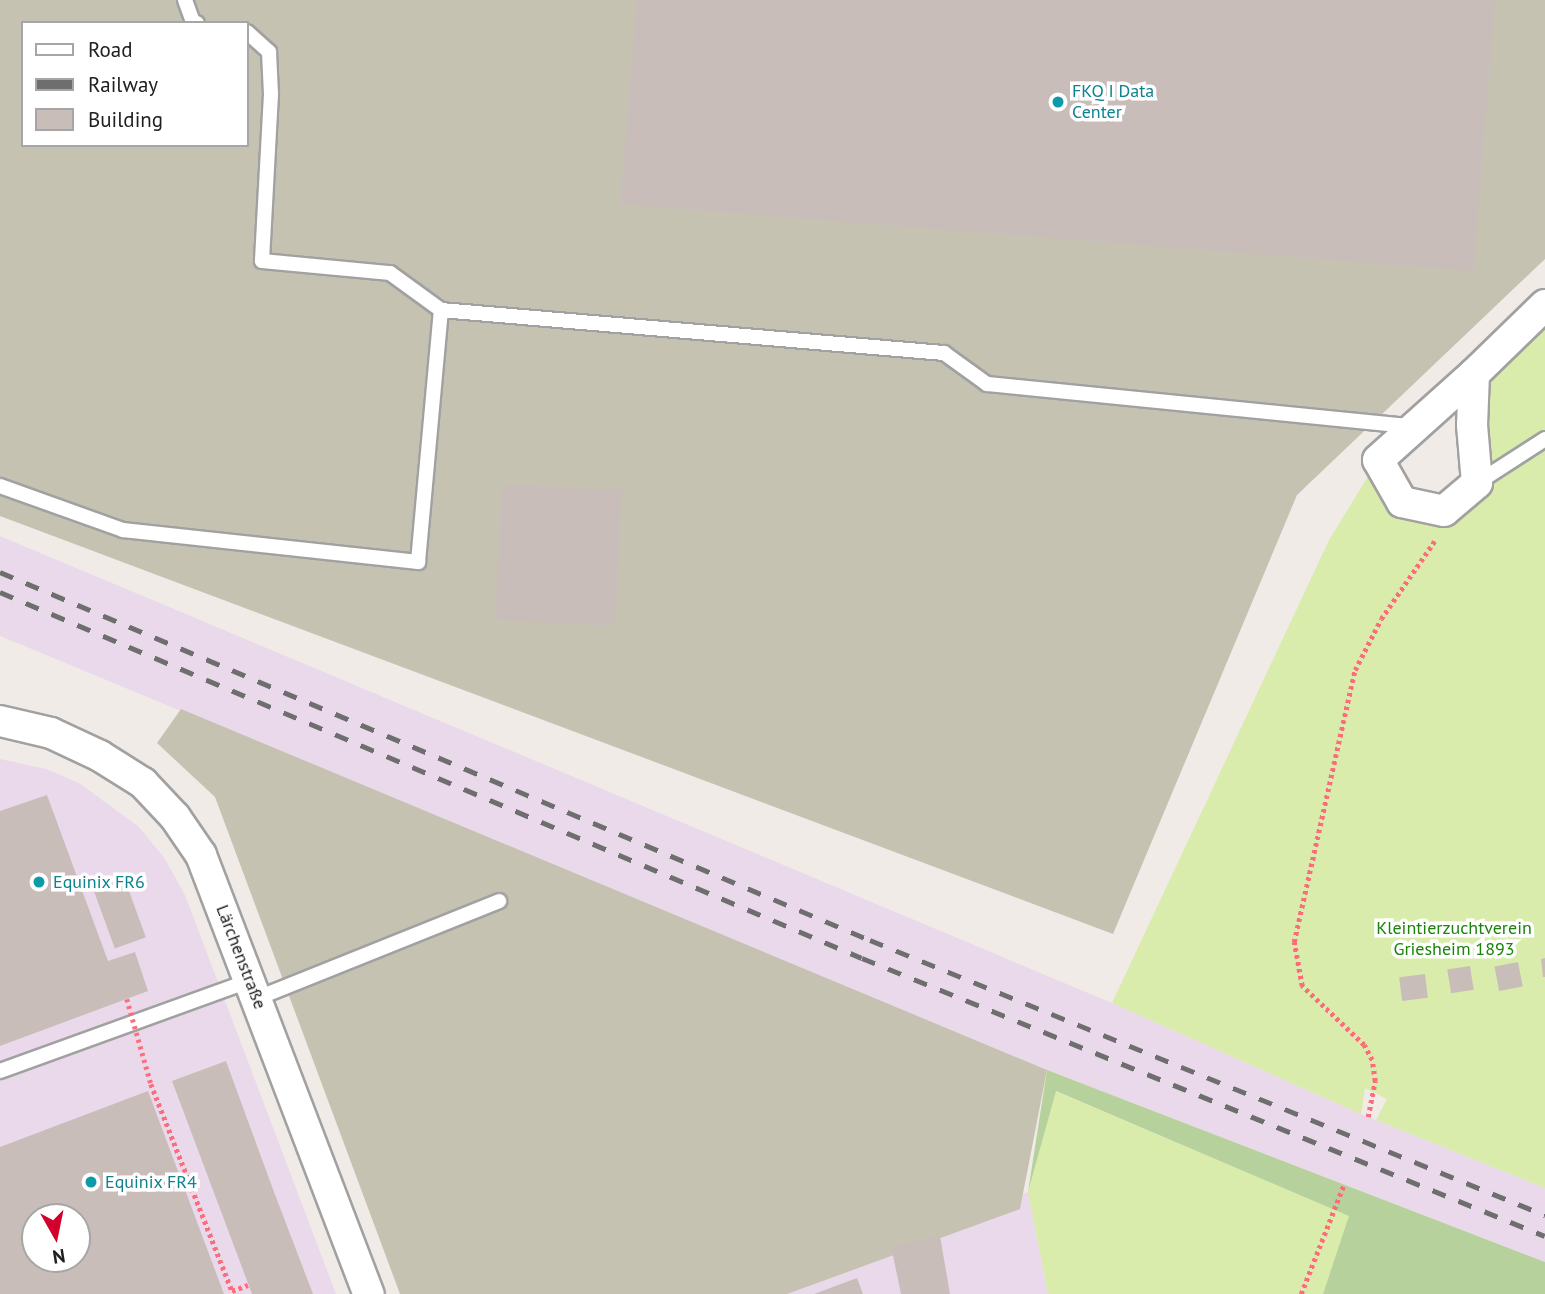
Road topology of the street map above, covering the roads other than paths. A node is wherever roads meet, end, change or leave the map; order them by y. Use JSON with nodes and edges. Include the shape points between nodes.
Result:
{"nodes":[{"id":1,"x":185,"y":0,"type":"edge"},
{"id":2,"x":193,"y":21,"type":"edge"},
{"id":3,"x":248,"y":33,"type":"edge"},
{"id":4,"x":1545,"y":305,"type":"edge"},
{"id":5,"x":441,"y":310,"type":"junction"},
{"id":6,"x":1474,"y":374,"type":"junction"},
{"id":7,"x":1411,"y":426,"type":"junction"},
{"id":8,"x":1545,"y":439,"type":"edge"},
{"id":9,"x":1477,"y":483,"type":"junction"},
{"id":10,"x":0,"y":486,"type":"edge"},
{"id":11,"x":0,"y":722,"type":"edge"},
{"id":12,"x":499,"y":901,"type":"dead end"},
{"id":13,"x":254,"y":989,"type":"junction"},
{"id":14,"x":0,"y":1071,"type":"edge"},
{"id":15,"x":369,"y":1294,"type":"edge"}],
"edges":[{"from":1,"to":2,"type":"lane"},
{"from":3,"to":5,"type":"lane","via":[[269,52],[262,261],[390,273]]},
{"from":4,"to":6,"type":"street"},
{"from":5,"to":7,"type":"lane","via":[[944,353],[986,384]]},
{"from":5,"to":10,"type":"lane","via":[[418,562],[122,530]]},
{"from":6,"to":7,"type":"street"},
{"from":6,"to":9,"type":"street"},
{"from":7,"to":9,"type":"street","via":[[1378,460],[1402,502],[1444,511]]},
{"from":8,"to":9,"type":"lane"},
{"from":11,"to":13,"type":"street","name":"Lärchenstraße","via":[[51,733],[143,783],[175,817],[201,855]]},
{"from":12,"to":13,"type":"lane"},
{"from":13,"to":14,"type":"lane"},
{"from":13,"to":15,"type":"street","name":"Lärchenstraße"}]}
